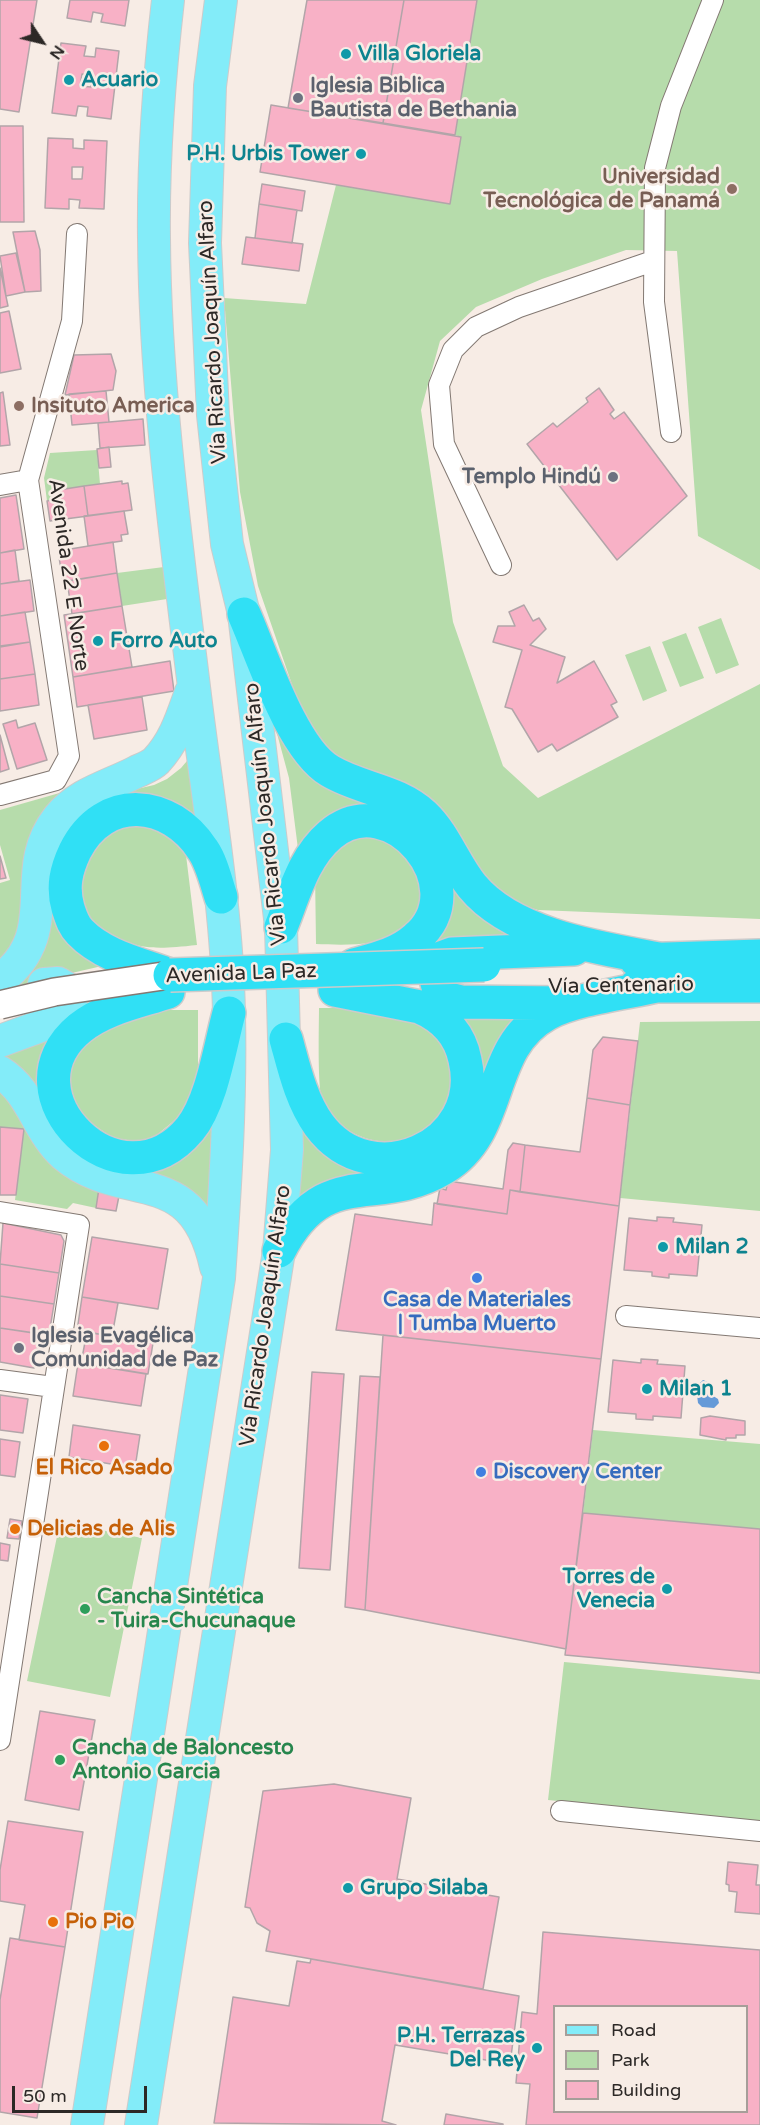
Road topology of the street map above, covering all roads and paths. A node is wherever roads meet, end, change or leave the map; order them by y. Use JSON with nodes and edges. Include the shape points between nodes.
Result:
{"nodes":[{"id":1,"x":168,"y":0,"type":"edge"},
{"id":2,"x":221,"y":0,"type":"edge"},
{"id":3,"x":713,"y":0,"type":"edge"},
{"id":4,"x":77,"y":234,"type":"dead end"},
{"id":5,"x":653,"y":261,"type":"junction"},
{"id":6,"x":671,"y":432,"type":"dead end"},
{"id":7,"x":28,"y":480,"type":"junction"},
{"id":8,"x":0,"y":485,"type":"edge"},
{"id":9,"x":501,"y":565,"type":"dead end"},
{"id":10,"x":244,"y":614,"type":"junction"},
{"id":11,"x":193,"y":686,"type":"junction"},
{"id":12,"x":0,"y":795,"type":"edge"},
{"id":13,"x":221,"y":897,"type":"junction"},
{"id":14,"x":281,"y":927,"type":"junction"},
{"id":15,"x":597,"y":948,"type":"junction"},
{"id":16,"x":760,"y":956,"type":"edge"},
{"id":17,"x":658,"y":972,"type":"junction"},
{"id":18,"x":483,"y":976,"type":"joint"},
{"id":19,"x":0,"y":980,"type":"edge"},
{"id":20,"x":337,"y":980,"type":"junction"},
{"id":21,"x":169,"y":983,"type":"junction"},
{"id":22,"x":760,"y":986,"type":"edge"},
{"id":23,"x":0,"y":990,"type":"edge"},
{"id":24,"x":585,"y":1002,"type":"junction"},
{"id":25,"x":0,"y":1005,"type":"edge"},
{"id":26,"x":230,"y":1012,"type":"junction"},
{"id":27,"x":0,"y":1023,"type":"edge"},
{"id":28,"x":286,"y":1039,"type":"junction"},
{"id":29,"x":0,"y":1041,"type":"edge"},
{"id":30,"x":0,"y":1072,"type":"edge"},
{"id":31,"x":0,"y":1212,"type":"edge"},
{"id":32,"x":279,"y":1251,"type":"junction"},
{"id":33,"x":219,"y":1278,"type":"junction"},
{"id":34,"x":626,"y":1316,"type":"dead end"},
{"id":35,"x":760,"y":1328,"type":"edge"},
{"id":36,"x":0,"y":1380,"type":"edge"},
{"id":37,"x":53,"y":1387,"type":"junction"},
{"id":38,"x":0,"y":1740,"type":"edge"},
{"id":39,"x":561,"y":1811,"type":"dead end"},
{"id":40,"x":760,"y":1831,"type":"edge"},
{"id":41,"x":89,"y":2116,"type":"edge"},
{"id":42,"x":64,"y":2125,"type":"edge"},
{"id":43,"x":141,"y":2125,"type":"edge"}],
"edges":[{"from":1,"to":11,"type":"main road","via":[[160,66],[154,238],[163,411]]},
{"from":2,"to":10,"type":"main road","name":"Vía Ricardo Joaquín Alfaro","via":[[210,86],[205,243],[215,427],[227,543]]},
{"from":3,"to":5,"type":"street","via":[[671,106],[655,168]]},
{"from":4,"to":7,"type":"street","name":"Avenida 22 E Norte","via":[[72,321]]},
{"from":5,"to":6,"type":"street","via":[[654,302]]},
{"from":5,"to":9,"type":"street","via":[[519,307],[476,327],[453,350],[439,385],[444,444]]},
{"from":7,"to":8,"type":"street"},
{"from":7,"to":12,"type":"street","name":"Avenida 22 E Norte","via":[[69,756],[56,780]]},
{"from":10,"to":14,"type":"main road","name":"Vía Ricardo Joaquín Alfaro"},
{"from":10,"to":15,"type":"highway","via":[[293,727],[311,756],[331,772],[394,795],[414,807],[433,824],[473,886],[497,908],[530,926]]},
{"from":11,"to":13,"type":"main road"},
{"from":11,"to":19,"type":"main road","via":[[176,735],[155,762],[78,798],[58,819],[38,863],[36,920],[29,950]]},
{"from":13,"to":21,"type":"highway","via":[[205,852],[185,828],[165,816],[132,809],[111,814],[89,829],[69,862],[64,893],[74,926],[91,942]]},
{"from":13,"to":26,"type":"main road"},
{"from":14,"to":20,"type":"highway","bridge":true,"via":[[307,863],[332,833],[350,824],[370,821],[399,830],[417,845],[429,862],[436,885],[433,915],[422,932],[396,951]]},
{"from":14,"to":28,"type":"main road","name":"Vía Ricardo Joaquín Alfaro"},
{"from":15,"to":17,"type":"highway"},
{"from":15,"to":24,"type":"highway","via":[[452,954],[441,958],[435,976],[441,997],[461,1002]]},
{"from":16,"to":17,"type":"highway","name":"Vía Centenario"},
{"from":17,"to":18,"type":"highway","name":"Vía Centenario"},
{"from":17,"to":22,"type":"highway","name":"Vía Centenario"},
{"from":17,"to":24,"type":"highway"},
{"from":18,"to":20,"type":"highway","name":"Avenida La Paz"},
{"from":20,"to":21,"type":"highway","name":"Avenida La Paz"},
{"from":20,"to":28,"type":"highway","via":[[433,1012],[453,1032],[468,1069],[468,1084],[465,1099],[444,1135],[420,1152],[394,1159],[353,1154],[326,1134],[303,1096]]},
{"from":21,"to":25,"type":"main road","name":"Avenida La Paz","bridge":true,"via":[[54,992]]},
{"from":21,"to":26,"type":"highway","via":[[101,1014],[69,1038],[56,1058],[52,1080],[62,1116],[74,1132],[97,1150],[135,1158],[165,1150],[184,1136],[198,1117],[207,1093]]},
{"from":21,"to":27,"type":"main road","name":"Avenida La Paz"},
{"from":23,"to":29,"type":"main road","via":[[65,985],[70,990],[71,1010],[57,1022]]},
{"from":24,"to":32,"type":"highway","via":[[558,1008],[516,1040],[487,1117],[456,1160],[420,1180],[388,1188],[347,1191],[324,1200],[301,1217]]},
{"from":26,"to":33,"type":"main road","via":[[228,1155]]},
{"from":28,"to":32,"type":"main road","name":"Vía Ricardo Joaquín Alfaro","via":[[287,1150]]},
{"from":30,"to":33,"type":"main road","via":[[23,1094],[52,1141],[72,1161],[96,1173],[163,1191],[184,1204],[205,1234]]},
{"from":31,"to":37,"type":"street","via":[[79,1225]]},
{"from":32,"to":43,"type":"main road","name":"Vía Ricardo Joaquín Alfaro"},
{"from":33,"to":41,"type":"main road"},
{"from":34,"to":35,"type":"street"},
{"from":36,"to":37,"type":"street"},
{"from":37,"to":38,"type":"street"},
{"from":39,"to":40,"type":"street"},
{"from":41,"to":42,"type":"main road"}]}
